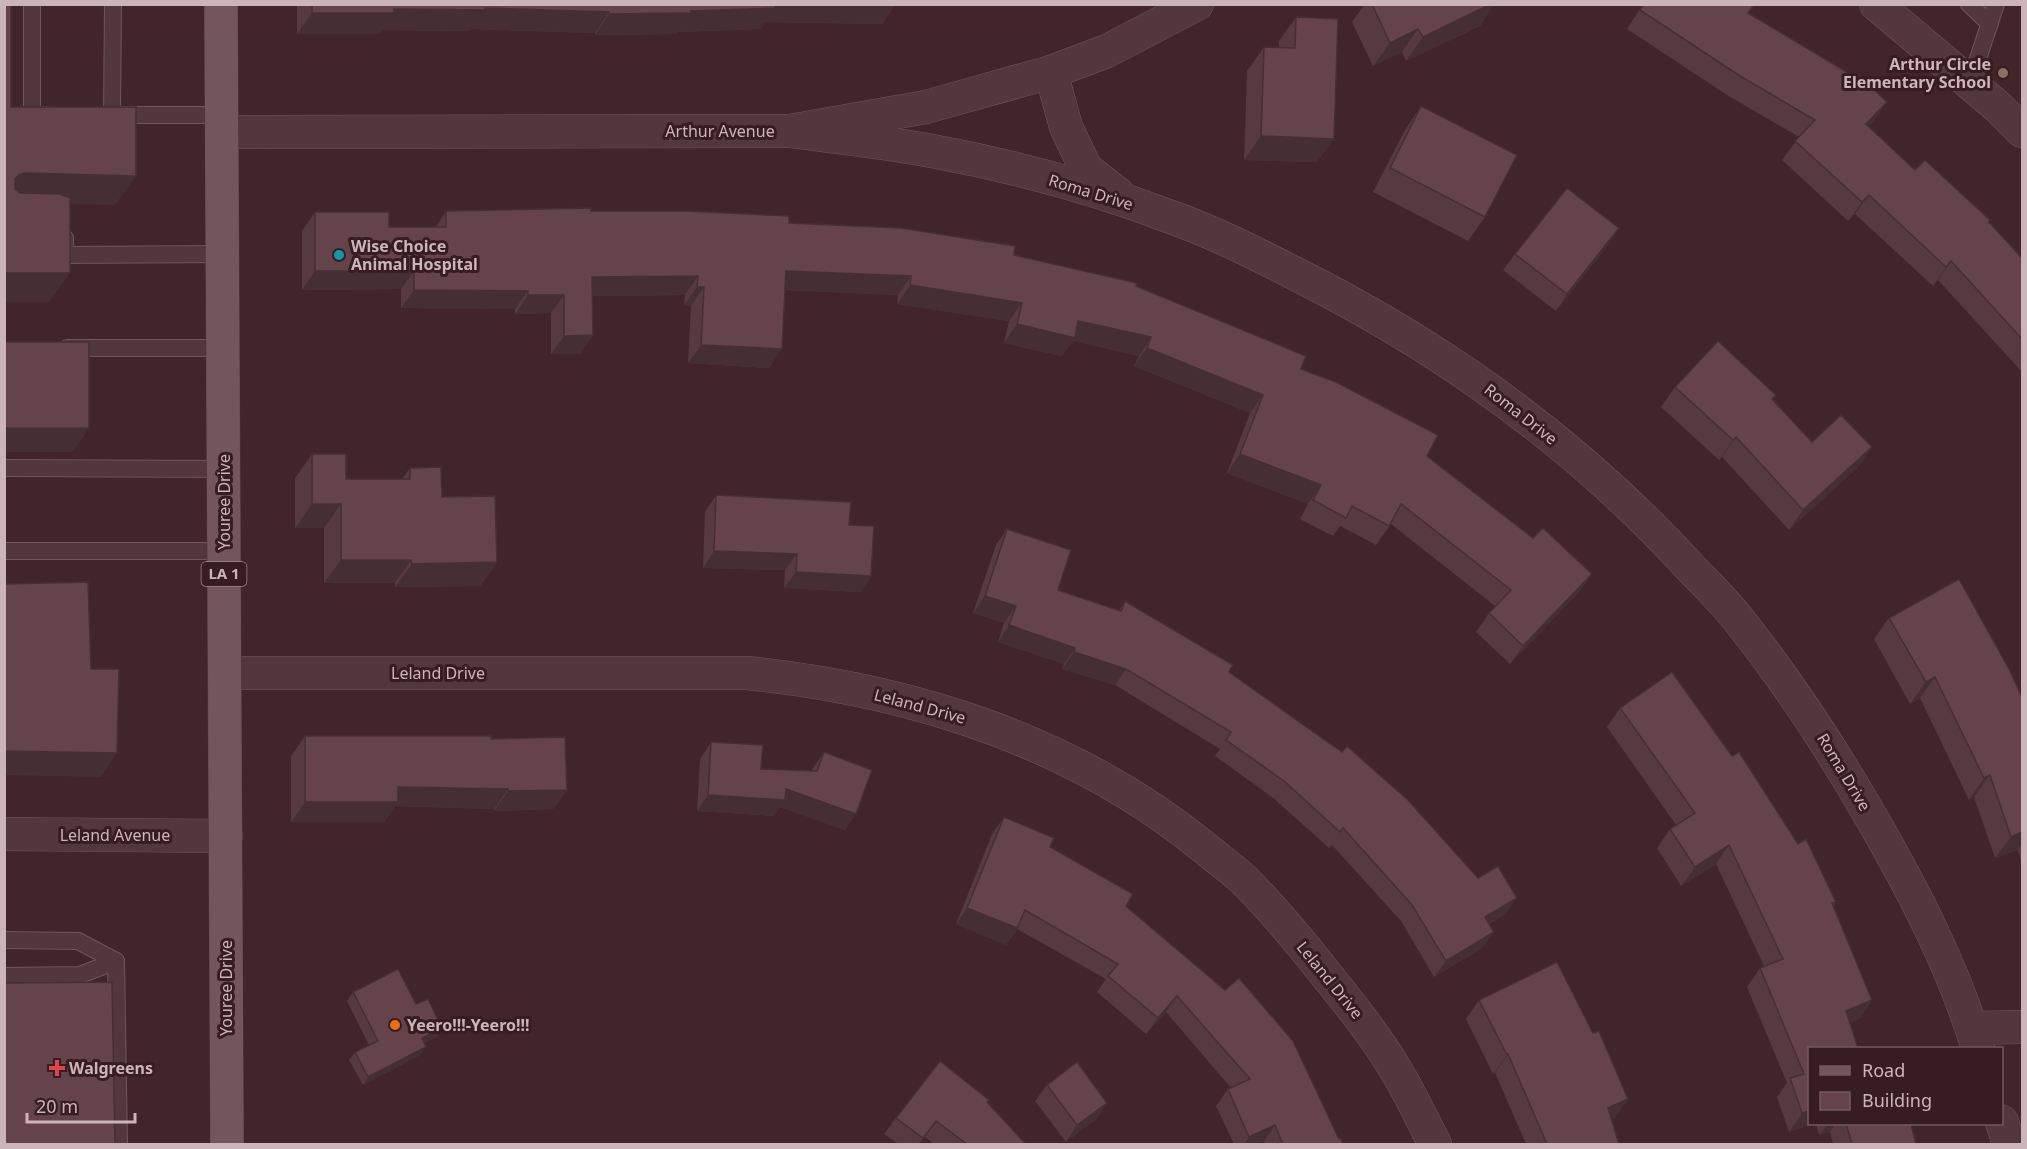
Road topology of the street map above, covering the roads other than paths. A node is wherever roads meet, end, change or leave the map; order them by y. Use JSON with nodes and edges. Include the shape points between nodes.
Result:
{"nodes":[{"id":1,"x":32,"y":4,"type":"edge"},
{"id":2,"x":113,"y":4,"type":"edge"},
{"id":3,"x":221,"y":4,"type":"edge"},
{"id":4,"x":1197,"y":4,"type":"edge"},
{"id":5,"x":1876,"y":4,"type":"edge"},
{"id":6,"x":1969,"y":4,"type":"edge"},
{"id":7,"x":1996,"y":4,"type":"edge"},
{"id":8,"x":1990,"y":24,"type":"junction"},
{"id":9,"x":1051,"y":72,"type":"junction"},
{"id":10,"x":1970,"y":83,"type":"junction"},
{"id":11,"x":66,"y":115,"type":"edge"},
{"id":12,"x":221,"y":123,"type":"junction"},
{"id":13,"x":790,"y":131,"type":"junction"},
{"id":14,"x":2022,"y":131,"type":"edge"},
{"id":15,"x":1132,"y":204,"type":"junction"},
{"id":16,"x":57,"y":220,"type":"edge"},
{"id":17,"x":222,"y":254,"type":"junction"},
{"id":18,"x":50,"y":348,"type":"edge"},
{"id":19,"x":223,"y":348,"type":"junction"},
{"id":20,"x":4,"y":468,"type":"edge"},
{"id":21,"x":224,"y":469,"type":"junction"},
{"id":22,"x":4,"y":551,"type":"edge"},
{"id":23,"x":224,"y":551,"type":"junction"},
{"id":24,"x":225,"y":673,"type":"junction"},
{"id":25,"x":4,"y":834,"type":"edge"},
{"id":26,"x":226,"y":836,"type":"junction"},
{"id":27,"x":4,"y":940,"type":"edge"},
{"id":28,"x":116,"y":961,"type":"junction"},
{"id":29,"x":4,"y":976,"type":"edge"},
{"id":30,"x":2022,"y":1027,"type":"edge"},
{"id":31,"x":1975,"y":1038,"type":"edge"},
{"id":32,"x":2002,"y":1125,"type":"edge"},
{"id":33,"x":119,"y":1144,"type":"edge"},
{"id":34,"x":226,"y":1144,"type":"edge"},
{"id":35,"x":1435,"y":1144,"type":"edge"},
{"id":36,"x":2009,"y":1144,"type":"edge"}],
"edges":[{"from":1,"to":11,"type":"lane","via":[[32,115]]},
{"from":2,"to":12,"type":"lane","via":[[107,115]]},
{"from":3,"to":12,"type":"main road","name":"Youree Drive","number":"LA 1"},
{"from":4,"to":9,"type":"street","name":"Arthur Avenue","via":[[1107,51]]},
{"from":5,"to":10,"type":"street"},
{"from":6,"to":8,"type":"lane"},
{"from":7,"to":8,"type":"lane"},
{"from":8,"to":10,"type":"lane"},
{"from":9,"to":13,"type":"street","name":"Arthur Avenue","via":[[926,107]]},
{"from":9,"to":15,"type":"street","via":[[1065,127],[1086,169]]},
{"from":10,"to":14,"type":"street"},
{"from":12,"to":13,"type":"street","name":"Arthur Avenue"},
{"from":12,"to":17,"type":"main road","name":"Youree Drive","number":"LA 1"},
{"from":13,"to":15,"type":"street","name":"Roma Drive","via":[[930,150],[999,165]]},
{"from":15,"to":31,"type":"street","name":"Roma Drive","via":[[1233,242],[1364,309],[1469,374],[1556,440],[1651,524],[1736,617],[1812,719],[1914,891]]},
{"from":16,"to":17,"type":"lane","via":[[65,233],[65,255]]},
{"from":17,"to":19,"type":"main road","name":"Youree Drive","number":"LA 1"},
{"from":18,"to":19,"type":"lane"},
{"from":19,"to":21,"type":"main road","name":"Youree Drive","number":"LA 1"},
{"from":20,"to":21,"type":"lane"},
{"from":21,"to":23,"type":"main road","name":"Youree Drive","number":"LA 1"},
{"from":22,"to":23,"type":"lane"},
{"from":23,"to":24,"type":"main road","name":"Youree Drive","number":"LA 1"},
{"from":24,"to":26,"type":"main road","name":"Youree Drive","number":"LA 1"},
{"from":24,"to":35,"type":"street","name":"Leland Drive","via":[[747,673],[800,678],[904,699],[1006,733],[1092,771],[1172,821],[1244,880],[1370,1030]]},
{"from":25,"to":26,"type":"street","name":"Leland Avenue"},
{"from":26,"to":34,"type":"main road","name":"Youree Drive","number":"LA 1"},
{"from":27,"to":28,"type":"lane","via":[[78,940]]},
{"from":28,"to":29,"type":"lane","via":[[80,975]]},
{"from":28,"to":33,"type":"lane"},
{"from":30,"to":31,"type":"street"},
{"from":32,"to":36,"type":"street"}]}
